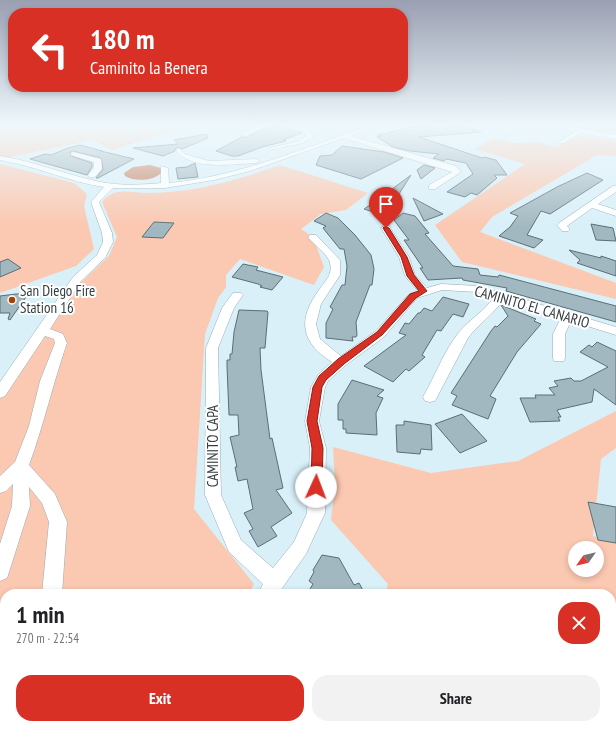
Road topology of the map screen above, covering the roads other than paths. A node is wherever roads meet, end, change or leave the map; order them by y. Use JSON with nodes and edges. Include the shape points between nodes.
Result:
{"nodes":[{"id":1,"x":5,"y":159,"type":"edge"},
{"id":2,"x":91,"y":159,"type":"edge"},
{"id":3,"x":196,"y":159,"type":"edge"},
{"id":4,"x":276,"y":159,"type":"edge"},
{"id":5,"x":422,"y":159,"type":"edge"},
{"id":6,"x":264,"y":163,"type":"junction"},
{"id":7,"x":164,"y":168,"type":"dead end"},
{"id":8,"x":82,"y":180,"type":"junction"},
{"id":9,"x":111,"y":186,"type":"junction"},
{"id":10,"x":166,"y":186,"type":"junction"},
{"id":11,"x":432,"y":188,"type":"dead end"},
{"id":12,"x":616,"y":188,"type":"edge"},
{"id":13,"x":590,"y":205,"type":"junction"},
{"id":14,"x":616,"y":213,"type":"edge"},
{"id":15,"x":386,"y":228,"type":"dead end"},
{"id":16,"x":565,"y":229,"type":"dead end"},
{"id":17,"x":313,"y":237,"type":"dead end"},
{"id":18,"x":424,"y":291,"type":"junction"},
{"id":19,"x":237,"y":295,"type":"dead end"},
{"id":20,"x":500,"y":296,"type":"junction"},
{"id":21,"x":567,"y":317,"type":"junction"},
{"id":22,"x":42,"y":330,"type":"junction"},
{"id":23,"x":616,"y":332,"type":"edge"},
{"id":24,"x":559,"y":358,"type":"dead end"},
{"id":25,"x":341,"y":362,"type":"junction"},
{"id":26,"x":0,"y":393,"type":"edge"},
{"id":27,"x":430,"y":397,"type":"dead end"},
{"id":28,"x":21,"y":466,"type":"junction"},
{"id":29,"x":0,"y":486,"type":"edge"},
{"id":30,"x":0,"y":572,"type":"edge"},
{"id":31,"x":271,"y":588,"type":"edge"},
{"id":32,"x":52,"y":589,"type":"edge"}],
"edges":[{"from":1,"to":8,"type":"street"},
{"from":2,"to":8,"type":"street","via":[[98,161],[98,169],[89,178]]},
{"from":3,"to":6,"type":"street","via":[[223,164],[249,160]]},
{"from":4,"to":6,"type":"street"},
{"from":5,"to":11,"type":"street","via":[[453,168],[457,172]]},
{"from":6,"to":10,"type":"street","via":[[209,180]]},
{"from":7,"to":10,"type":"street"},
{"from":8,"to":9,"type":"street"},
{"from":9,"to":10,"type":"street"},
{"from":9,"to":22,"type":"street","via":[[95,202],[108,242],[101,256],[77,279]]},
{"from":12,"to":13,"type":"street"},
{"from":13,"to":14,"type":"street"},
{"from":13,"to":16,"type":"street","via":[[562,224]]},
{"from":15,"to":18,"type":"street","via":[[404,257],[410,276]]},
{"from":17,"to":25,"type":"street","via":[[335,260],[336,273],[313,307],[309,328],[312,339],[328,355]]},
{"from":18,"to":20,"type":"street","name":"CAMINITO EL CANARIO","via":[[457,287],[478,289]]},
{"from":18,"to":25,"type":"street","via":[[413,296],[380,334]]},
{"from":19,"to":31,"type":"street","name":"CAMINITO CAPA","via":[[228,308],[212,348],[213,495],[235,546]]},
{"from":20,"to":21,"type":"street","name":"CAMINITO EL CANARIO"},
{"from":20,"to":27,"type":"street","via":[[491,310],[462,337]]},
{"from":21,"to":23,"type":"street","name":"CAMINITO EL CANARIO"},
{"from":21,"to":24,"type":"street","via":[[559,334]]},
{"from":22,"to":26,"type":"street"},
{"from":22,"to":28,"type":"street","via":[[59,336],[61,343]]},
{"from":25,"to":31,"type":"street","via":[[323,378],[318,387],[312,421],[318,448],[316,513],[300,548]]},
{"from":28,"to":29,"type":"street"},
{"from":28,"to":30,"type":"street","via":[[21,506]]},
{"from":28,"to":32,"type":"street","via":[[49,499],[58,522]]}]}
